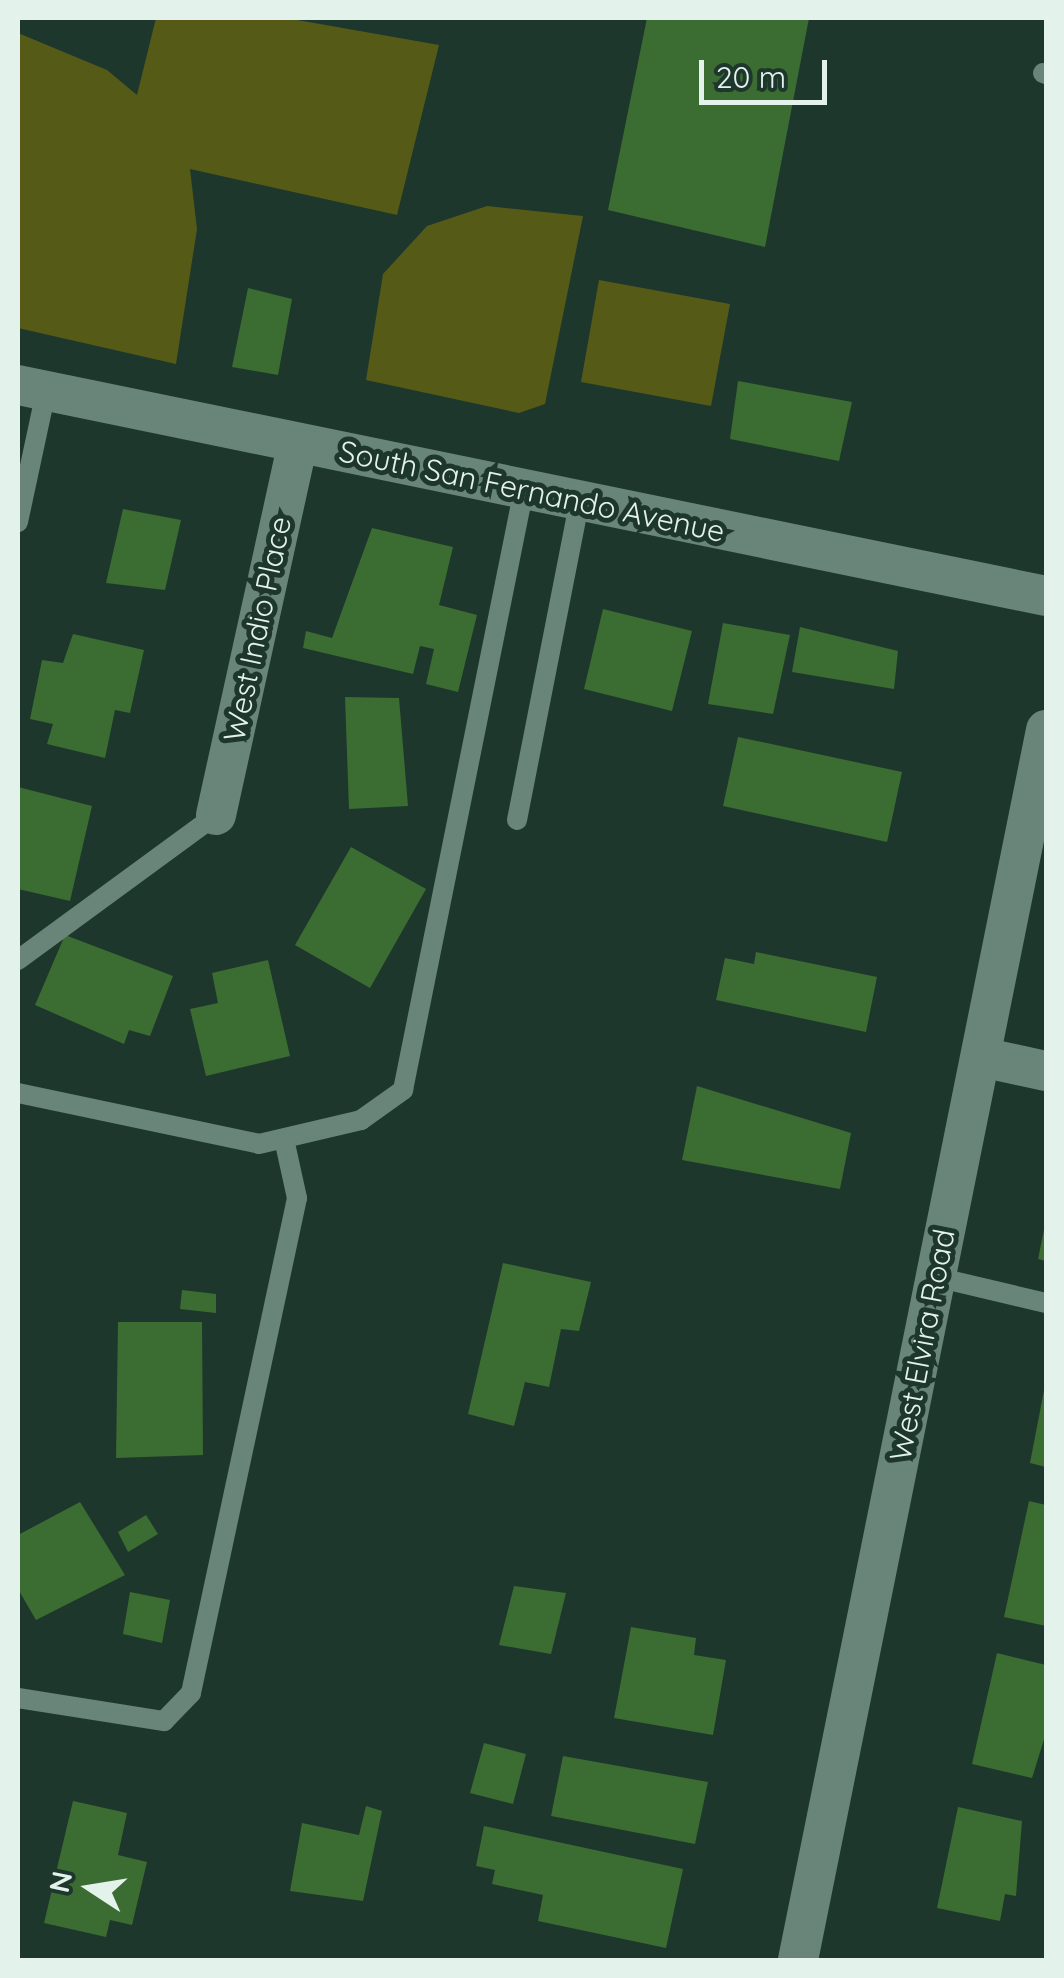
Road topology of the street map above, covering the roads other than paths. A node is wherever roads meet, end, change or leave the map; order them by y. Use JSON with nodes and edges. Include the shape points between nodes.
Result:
{"nodes":[{"id":1,"x":32,"y":388,"type":"edge"},
{"id":2,"x":298,"y":443,"type":"junction"},
{"id":3,"x":524,"y":489,"type":"junction"},
{"id":4,"x":580,"y":500,"type":"junction"},
{"id":5,"x":18,"y":522,"type":"edge"},
{"id":6,"x":1046,"y":596,"type":"edge"},
{"id":7,"x":1046,"y":730,"type":"edge"},
{"id":8,"x":216,"y":815,"type":"joint"},
{"id":9,"x":517,"y":820,"type":"dead end"},
{"id":10,"x":18,"y":960,"type":"edge"},
{"id":11,"x":981,"y":1057,"type":"junction"},
{"id":12,"x":1046,"y":1072,"type":"edge"},
{"id":13,"x":18,"y":1093,"type":"edge"},
{"id":14,"x":284,"y":1139,"type":"junction"},
{"id":15,"x":936,"y":1277,"type":"junction"},
{"id":16,"x":1046,"y":1303,"type":"edge"},
{"id":17,"x":18,"y":1698,"type":"edge"},
{"id":18,"x":798,"y":1960,"type":"edge"}],
"edges":[{"from":1,"to":2,"type":"street","name":"South San Fernando Avenue"},
{"from":1,"to":5,"type":"lane"},
{"from":2,"to":3,"type":"street","name":"South San Fernando Avenue"},
{"from":2,"to":8,"type":"street","name":"West Indio Place"},
{"from":3,"to":4,"type":"street","name":"South San Fernando Avenue"},
{"from":3,"to":14,"type":"lane","via":[[403,1090],[361,1120]]},
{"from":4,"to":6,"type":"street","name":"South San Fernando Avenue"},
{"from":4,"to":9,"type":"lane"},
{"from":7,"to":11,"type":"street","name":"West Elvira Road"},
{"from":8,"to":10,"type":"lane"},
{"from":11,"to":12,"type":"street"},
{"from":11,"to":15,"type":"street","name":"West Elvira Road"},
{"from":13,"to":14,"type":"lane","via":[[258,1144]]},
{"from":14,"to":17,"type":"lane","via":[[297,1198],[190,1692],[164,1721]]},
{"from":15,"to":16,"type":"lane"},
{"from":15,"to":18,"type":"street","name":"West Elvira Road"}]}
